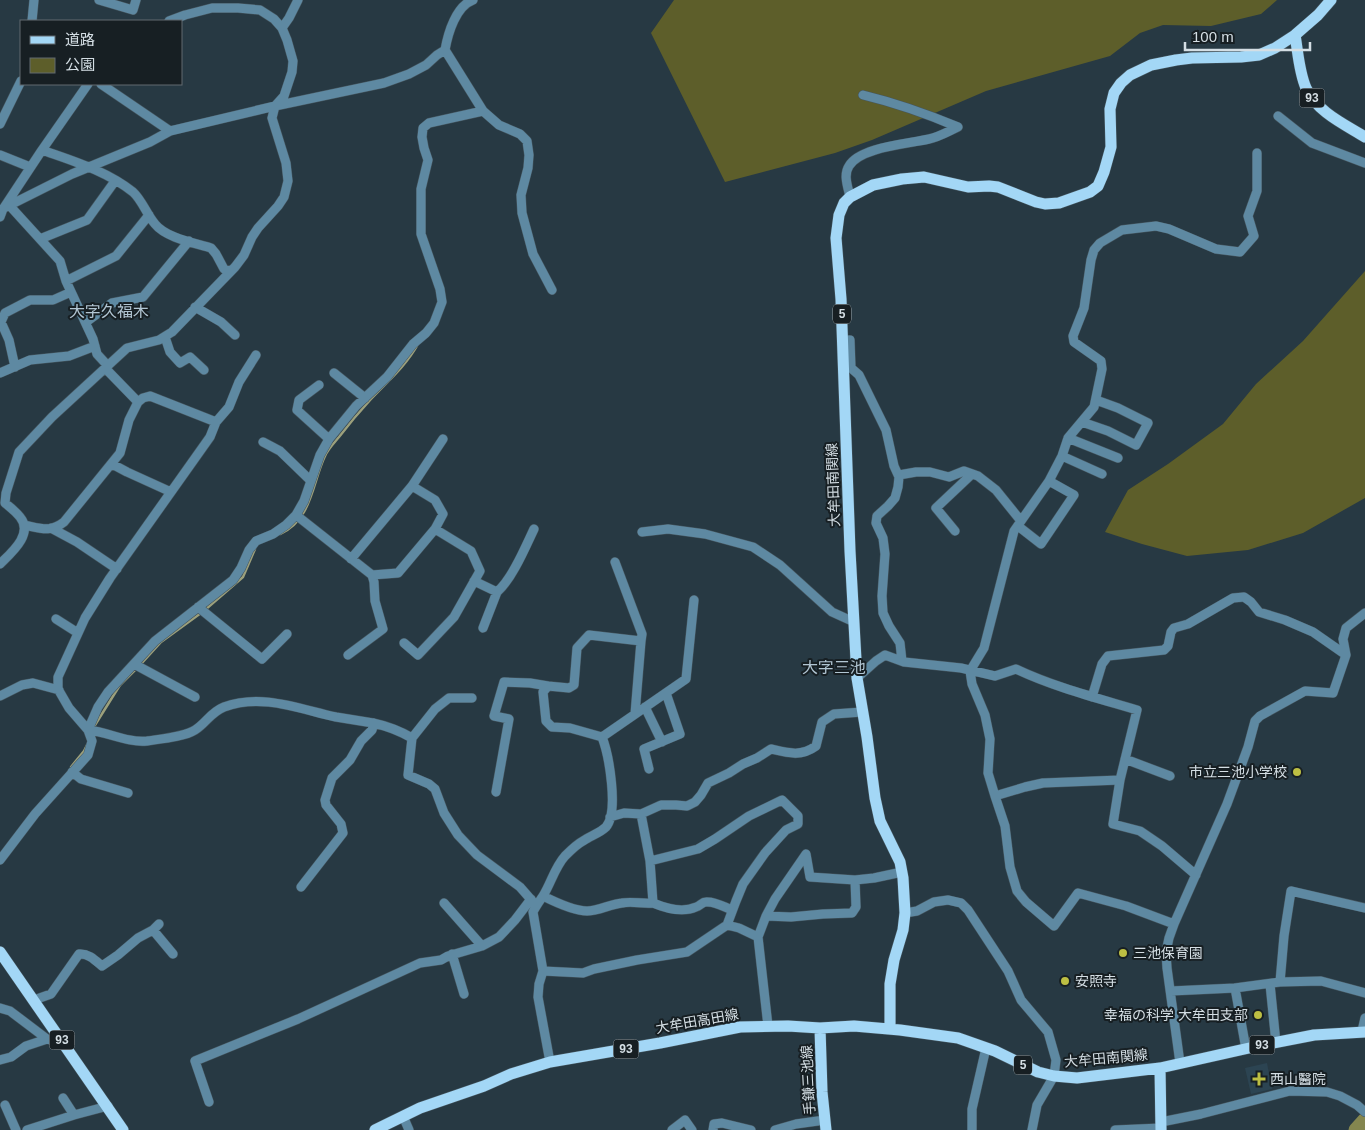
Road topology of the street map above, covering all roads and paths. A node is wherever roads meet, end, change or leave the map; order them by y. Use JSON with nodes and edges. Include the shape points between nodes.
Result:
{"nodes":[{"id":1,"x":34,"y":0,"type":"edge"},
{"id":2,"x":99,"y":0,"type":"edge"},
{"id":3,"x":136,"y":0,"type":"edge"},
{"id":4,"x":298,"y":0,"type":"edge"},
{"id":5,"x":473,"y":0,"type":"edge"},
{"id":6,"x":1331,"y":0,"type":"edge"},
{"id":7,"x":32,"y":20,"type":"edge"},
{"id":8,"x":172,"y":20,"type":"edge"},
{"id":9,"x":282,"y":28,"type":"junction"},
{"id":10,"x":1295,"y":35,"type":"junction"},
{"id":11,"x":445,"y":50,"type":"junction"},
{"id":12,"x":20,"y":83,"type":"edge"},
{"id":13,"x":87,"y":85,"type":"edge"},
{"id":14,"x":102,"y":85,"type":"edge"},
{"id":15,"x":863,"y":95,"type":"dead end"},
{"id":16,"x":275,"y":106,"type":"junction"},
{"id":17,"x":483,"y":111,"type":"junction"},
{"id":18,"x":1278,"y":116,"type":"dead end"},
{"id":19,"x":0,"y":124,"type":"edge"},
{"id":20,"x":170,"y":131,"type":"junction"},
{"id":21,"x":1365,"y":137,"type":"edge"},
{"id":22,"x":42,"y":150,"type":"junction"},
{"id":23,"x":1257,"y":153,"type":"dead end"},
{"id":24,"x":0,"y":155,"type":"edge"},
{"id":25,"x":1365,"y":163,"type":"edge"},
{"id":26,"x":30,"y":167,"type":"junction"},
{"id":27,"x":88,"y":167,"type":"junction"},
{"id":28,"x":116,"y":181,"type":"junction"},
{"id":29,"x":850,"y":197,"type":"junction"},
{"id":30,"x":3,"y":210,"type":"edge"},
{"id":31,"x":149,"y":215,"type":"junction"},
{"id":32,"x":40,"y":239,"type":"junction"},
{"id":33,"x":189,"y":241,"type":"junction"},
{"id":34,"x":230,"y":271,"type":"junction"},
{"id":35,"x":66,"y":281,"type":"junction"},
{"id":36,"x":552,"y":290,"type":"dead end"},
{"id":37,"x":71,"y":292,"type":"junction"},
{"id":38,"x":196,"y":307,"type":"junction"},
{"id":39,"x":86,"y":322,"type":"junction"},
{"id":40,"x":235,"y":335,"type":"dead end"},
{"id":41,"x":164,"y":337,"type":"junction"},
{"id":42,"x":843,"y":340,"type":"junction"},
{"id":43,"x":95,"y":346,"type":"junction"},
{"id":44,"x":256,"y":355,"type":"dead end"},
{"id":45,"x":15,"y":367,"type":"junction"},
{"id":46,"x":106,"y":367,"type":"junction"},
{"id":47,"x":204,"y":370,"type":"dead end"},
{"id":48,"x":0,"y":373,"type":"edge"},
{"id":49,"x":334,"y":373,"type":"dead end"},
{"id":50,"x":319,"y":385,"type":"dead end"},
{"id":51,"x":365,"y":398,"type":"junction"},
{"id":52,"x":1096,"y":400,"type":"junction"},
{"id":53,"x":138,"y":402,"type":"junction"},
{"id":54,"x":216,"y":422,"type":"junction"},
{"id":55,"x":1082,"y":422,"type":"junction"},
{"id":56,"x":329,"y":438,"type":"junction"},
{"id":57,"x":1068,"y":438,"type":"junction"},
{"id":58,"x":444,"y":439,"type":"dead end"},
{"id":59,"x":263,"y":442,"type":"dead end"},
{"id":60,"x":1062,"y":456,"type":"junction"},
{"id":61,"x":1118,"y":458,"type":"dead end"},
{"id":62,"x":112,"y":464,"type":"junction"},
{"id":63,"x":972,"y":474,"type":"junction"},
{"id":64,"x":1102,"y":474,"type":"dead end"},
{"id":65,"x":899,"y":475,"type":"junction"},
{"id":66,"x":311,"y":481,"type":"junction"},
{"id":67,"x":1049,"y":481,"type":"junction"},
{"id":68,"x":412,"y":486,"type":"junction"},
{"id":69,"x":171,"y":492,"type":"junction"},
{"id":70,"x":296,"y":515,"type":"junction"},
{"id":71,"x":1019,"y":523,"type":"junction"},
{"id":72,"x":24,"y":525,"type":"junction"},
{"id":73,"x":51,"y":528,"type":"junction"},
{"id":74,"x":436,"y":529,"type":"junction"},
{"id":75,"x":534,"y":529,"type":"dead end"},
{"id":76,"x":642,"y":532,"type":"dead end"},
{"id":77,"x":955,"y":532,"type":"dead end"},
{"id":78,"x":351,"y":559,"type":"junction"},
{"id":79,"x":615,"y":562,"type":"dead end"},
{"id":80,"x":0,"y":564,"type":"edge"},
{"id":81,"x":117,"y":569,"type":"junction"},
{"id":82,"x":372,"y":575,"type":"junction"},
{"id":83,"x":474,"y":581,"type":"junction"},
{"id":84,"x":497,"y":592,"type":"junction"},
{"id":85,"x":694,"y":600,"type":"dead end"},
{"id":86,"x":198,"y":608,"type":"junction"},
{"id":87,"x":1365,"y":613,"type":"edge"},
{"id":88,"x":56,"y":619,"type":"dead end"},
{"id":89,"x":854,"y":622,"type":"junction"},
{"id":90,"x":483,"y":628,"type":"dead end"},
{"id":91,"x":78,"y":633,"type":"junction"},
{"id":92,"x":287,"y":634,"type":"dead end"},
{"id":93,"x":641,"y":641,"type":"junction"},
{"id":94,"x":404,"y":643,"type":"dead end"},
{"id":95,"x":1346,"y":654,"type":"junction"},
{"id":96,"x":348,"y":655,"type":"dead end"},
{"id":97,"x":902,"y":662,"type":"junction"},
{"id":98,"x":134,"y":664,"type":"junction"},
{"id":99,"x":970,"y":670,"type":"junction"},
{"id":100,"x":857,"y":678,"type":"junction"},
{"id":101,"x":548,"y":686,"type":"junction"},
{"id":102,"x":59,"y":690,"type":"junction"},
{"id":103,"x":666,"y":693,"type":"junction"},
{"id":104,"x":0,"y":696,"type":"edge"},
{"id":105,"x":195,"y":697,"type":"dead end"},
{"id":106,"x":1092,"y":697,"type":"junction"},
{"id":107,"x":472,"y":698,"type":"dead end"},
{"id":108,"x":645,"y":707,"type":"junction"},
{"id":109,"x":862,"y":712,"type":"junction"},
{"id":110,"x":635,"y":714,"type":"junction"},
{"id":111,"x":374,"y":723,"type":"junction"},
{"id":112,"x":88,"y":730,"type":"junction"},
{"id":113,"x":602,"y":737,"type":"junction"},
{"id":114,"x":412,"y":738,"type":"junction"},
{"id":115,"x":662,"y":742,"type":"junction"},
{"id":116,"x":1125,"y":759,"type":"junction"},
{"id":117,"x":649,"y":768,"type":"dead end"},
{"id":118,"x":72,"y":772,"type":"junction"},
{"id":119,"x":1170,"y":776,"type":"dead end"},
{"id":120,"x":1120,"y":780,"type":"junction"},
{"id":121,"x":496,"y":792,"type":"dead end"},
{"id":122,"x":128,"y":793,"type":"dead end"},
{"id":123,"x":995,"y":796,"type":"junction"},
{"id":124,"x":641,"y":814,"type":"junction"},
{"id":125,"x":610,"y":817,"type":"junction"},
{"id":126,"x":0,"y":860,"type":"edge"},
{"id":127,"x":650,"y":861,"type":"junction"},
{"id":128,"x":902,"y":872,"type":"junction"},
{"id":129,"x":1196,"y":875,"type":"junction"},
{"id":130,"x":855,"y":880,"type":"junction"},
{"id":131,"x":301,"y":887,"type":"dead end"},
{"id":132,"x":543,"y":896,"type":"junction"},
{"id":133,"x":444,"y":902,"type":"dead end"},
{"id":134,"x":534,"y":902,"type":"junction"},
{"id":135,"x":653,"y":903,"type":"junction"},
{"id":136,"x":1365,"y":908,"type":"edge"},
{"id":137,"x":732,"y":910,"type":"junction"},
{"id":138,"x":905,"y":913,"type":"junction"},
{"id":139,"x":766,"y":916,"type":"junction"},
{"id":140,"x":1174,"y":924,"type":"junction"},
{"id":141,"x":727,"y":925,"type":"junction"},
{"id":142,"x":758,"y":937,"type":"junction"},
{"id":143,"x":482,"y":946,"type":"junction"},
{"id":144,"x":173,"y":954,"type":"dead end"},
{"id":145,"x":452,"y":954,"type":"junction"},
{"id":146,"x":1,"y":956,"type":"edge"},
{"id":147,"x":543,"y":971,"type":"junction"},
{"id":148,"x":1275,"y":983,"type":"junction"},
{"id":149,"x":1235,"y":988,"type":"junction"},
{"id":150,"x":1171,"y":991,"type":"junction"},
{"id":151,"x":1365,"y":993,"type":"edge"},
{"id":152,"x":464,"y":994,"type":"dead end"},
{"id":153,"x":34,"y":1000,"type":"junction"},
{"id":154,"x":0,"y":1008,"type":"edge"},
{"id":155,"x":1365,"y":1018,"type":"edge"},
{"id":156,"x":768,"y":1026,"type":"junction"},
{"id":157,"x":820,"y":1028,"type":"junction"},
{"id":158,"x":890,"y":1029,"type":"junction"},
{"id":159,"x":1364,"y":1031,"type":"edge"},
{"id":160,"x":46,"y":1038,"type":"junction"},
{"id":161,"x":1276,"y":1043,"type":"junction"},
{"id":162,"x":65,"y":1044,"type":"junction"},
{"id":163,"x":986,"y":1048,"type":"junction"},
{"id":164,"x":1246,"y":1049,"type":"junction"},
{"id":165,"x":0,"y":1060,"type":"edge"},
{"id":166,"x":550,"y":1062,"type":"junction"},
{"id":167,"x":1180,"y":1063,"type":"junction"},
{"id":168,"x":1160,"y":1068,"type":"junction"},
{"id":169,"x":1054,"y":1076,"type":"junction"},
{"id":170,"x":63,"y":1098,"type":"dead end"},
{"id":171,"x":209,"y":1102,"type":"dead end"},
{"id":172,"x":5,"y":1105,"type":"dead end"},
{"id":173,"x":108,"y":1106,"type":"junction"},
{"id":174,"x":1365,"y":1112,"type":"edge"},
{"id":175,"x":74,"y":1115,"type":"junction"},
{"id":176,"x":403,"y":1116,"type":"junction"},
{"id":177,"x":826,"y":1125,"type":"edge"},
{"id":178,"x":1161,"y":1127,"type":"edge"},
{"id":179,"x":16,"y":1130,"type":"edge"},
{"id":180,"x":27,"y":1130,"type":"edge"},
{"id":181,"x":123,"y":1130,"type":"edge"},
{"id":182,"x":375,"y":1130,"type":"edge"},
{"id":183,"x":408,"y":1130,"type":"edge"},
{"id":184,"x":672,"y":1130,"type":"edge"},
{"id":185,"x":692,"y":1130,"type":"edge"},
{"id":186,"x":712,"y":1130,"type":"edge"},
{"id":187,"x":751,"y":1130,"type":"edge"},
{"id":188,"x":775,"y":1130,"type":"edge"},
{"id":189,"x":972,"y":1130,"type":"edge"},
{"id":190,"x":1032,"y":1130,"type":"edge"},
{"id":191,"x":1115,"y":1130,"type":"edge"}],
"edges":[{"from":1,"to":7,"type":"street"},
{"from":2,"to":3,"type":"street","via":[[133,10]]},
{"from":4,"to":9,"type":"street"},
{"from":5,"to":11,"type":"street","via":[[458,13]]},
{"from":6,"to":10,"type":"main road"},
{"from":8,"to":9,"type":"street","via":[[212,8],[238,8],[260,10]]},
{"from":9,"to":16,"type":"street","via":[[293,61],[284,96]]},
{"from":10,"to":21,"type":"main road","number":"93","via":[[1301,73],[1315,102]]},
{"from":10,"to":29,"type":"main road","via":[[1259,56],[1176,60],[1152,65],[1130,75],[1114,93],[1110,108],[1111,147],[1098,186],[1077,197],[1045,204],[998,187],[968,187],[924,177],[873,185]]},
{"from":11,"to":16,"type":"street","via":[[426,65],[384,83]]},
{"from":11,"to":17,"type":"street"},
{"from":12,"to":19,"type":"street"},
{"from":13,"to":22,"type":"street"},
{"from":14,"to":20,"type":"street"},
{"from":15,"to":29,"type":"street","via":[[958,127],[931,139],[868,152],[857,158],[848,166],[846,177]]},
{"from":16,"to":20,"type":"street"},
{"from":16,"to":34,"type":"street","via":[[272,118],[288,181],[284,197],[258,228],[244,255]]},
{"from":17,"to":36,"type":"street","via":[[499,125],[520,134],[527,141],[529,155],[521,195],[522,213],[533,254]]},
{"from":17,"to":51,"type":"street","via":[[429,123],[423,128],[428,160],[422,189],[421,234],[442,302],[426,334],[413,344]]},
{"from":18,"to":25,"type":"street","via":[[1312,144]]},
{"from":20,"to":27,"type":"street"},
{"from":22,"to":26,"type":"street"},
{"from":22,"to":27,"type":"street"},
{"from":23,"to":52,"type":"street","via":[[1257,191],[1248,216],[1254,236],[1240,252],[1216,249],[1156,226],[1122,230],[1094,250],[1084,308],[1073,336],[1074,342],[1102,361]]},
{"from":24,"to":26,"type":"street"},
{"from":26,"to":30,"type":"street"},
{"from":27,"to":28,"type":"street"},
{"from":27,"to":30,"type":"street"},
{"from":28,"to":31,"type":"street","via":[[134,194]]},
{"from":28,"to":32,"type":"street","via":[[88,220]]},
{"from":29,"to":42,"type":"main road","name":"大牟田南関線","number":"5","via":[[839,215],[836,238]]},
{"from":30,"to":32,"type":"street"},
{"from":31,"to":33,"type":"street","via":[[165,233]]},
{"from":31,"to":35,"type":"street","via":[[116,256]]},
{"from":32,"to":35,"type":"street","via":[[60,261]]},
{"from":33,"to":34,"type":"street","via":[[211,248],[224,269]]},
{"from":33,"to":39,"type":"street","via":[[144,297],[112,303]]},
{"from":34,"to":38,"type":"street"},
{"from":35,"to":37,"type":"street"},
{"from":37,"to":39,"type":"street"},
{"from":37,"to":45,"type":"street","via":[[53,300],[30,300],[5,313],[1,322]]},
{"from":38,"to":40,"type":"street"},
{"from":38,"to":41,"type":"street"},
{"from":39,"to":43,"type":"street"},
{"from":41,"to":46,"type":"street","via":[[127,348]]},
{"from":41,"to":47,"type":"street","via":[[170,352],[180,363],[190,357]]},
{"from":42,"to":65,"type":"street","via":[[850,340],[851,368],[859,376],[886,430]]},
{"from":42,"to":89,"type":"main road","name":"大牟田南関線","number":"5"},
{"from":43,"to":45,"type":"street","via":[[69,356],[30,360]]},
{"from":43,"to":46,"type":"street"},
{"from":44,"to":54,"type":"street","via":[[239,382],[229,407]]},
{"from":45,"to":48,"type":"street"},
{"from":46,"to":53,"type":"street"},
{"from":46,"to":72,"type":"street","via":[[20,452],[5,503]]},
{"from":49,"to":51,"type":"street"},
{"from":50,"to":56,"type":"street","via":[[298,400],[297,410]]},
{"from":51,"to":56,"type":"street"},
{"from":52,"to":55,"type":"street"},
{"from":52,"to":55,"type":"street","via":[[1148,423],[1136,445]]},
{"from":53,"to":54,"type":"street","via":[[150,396]]},
{"from":53,"to":62,"type":"street","via":[[120,453]]},
{"from":54,"to":69,"type":"street","via":[[210,437]]},
{"from":55,"to":57,"type":"street"},
{"from":56,"to":66,"type":"street"},
{"from":57,"to":60,"type":"street"},
{"from":57,"to":61,"type":"street"},
{"from":58,"to":68,"type":"street"},
{"from":59,"to":66,"type":"street","via":[[280,451]]},
{"from":60,"to":64,"type":"street"},
{"from":60,"to":67,"type":"street"},
{"from":62,"to":69,"type":"street"},
{"from":62,"to":73,"type":"street","via":[[64,522]]},
{"from":63,"to":65,"type":"street","via":[[964,471],[949,476],[930,472]]},
{"from":63,"to":71,"type":"street","via":[[986,480],[996,490]]},
{"from":63,"to":77,"type":"street","via":[[936,508]]},
{"from":65,"to":97,"type":"street","via":[[895,498],[878,516],[876,523],[883,538],[885,554],[883,613],[900,643]]},
{"from":66,"to":70,"type":"street"},
{"from":67,"to":71,"type":"street"},
{"from":67,"to":71,"type":"street","via":[[1074,496],[1041,544]]},
{"from":68,"to":74,"type":"street","via":[[436,500],[443,514]]},
{"from":68,"to":78,"type":"street"},
{"from":69,"to":81,"type":"street"},
{"from":70,"to":78,"type":"street"},
{"from":70,"to":86,"type":"street","via":[[286,526],[256,541],[248,550],[234,580]]},
{"from":71,"to":99,"type":"street","via":[[984,648]]},
{"from":72,"to":73,"type":"street"},
{"from":72,"to":80,"type":"street","via":[[21,542]]},
{"from":73,"to":81,"type":"street"},
{"from":74,"to":82,"type":"street","via":[[398,573]]},
{"from":74,"to":83,"type":"street","via":[[471,551],[480,571]]},
{"from":75,"to":84,"type":"street"},
{"from":76,"to":89,"type":"street","via":[[668,529],[705,534],[752,547],[780,565],[832,612]]},
{"from":78,"to":82,"type":"street"},
{"from":79,"to":93,"type":"street","via":[[642,634]]},
{"from":81,"to":91,"type":"street"},
{"from":82,"to":96,"type":"street","via":[[383,629]]},
{"from":83,"to":84,"type":"street"},
{"from":83,"to":94,"type":"street","via":[[454,617],[418,655]]},
{"from":84,"to":90,"type":"street"},
{"from":85,"to":103,"type":"street","via":[[686,679]]},
{"from":86,"to":92,"type":"street","via":[[262,659]]},
{"from":86,"to":98,"type":"street","via":[[154,641]]},
{"from":87,"to":95,"type":"street","via":[[1346,628],[1343,639]]},
{"from":88,"to":91,"type":"street"},
{"from":89,"to":100,"type":"main road","name":"大牟田南関線","number":"5"},
{"from":91,"to":102,"type":"street","via":[[58,677]]},
{"from":93,"to":101,"type":"street","via":[[589,635],[577,648],[574,685],[569,688]]},
{"from":93,"to":110,"type":"street"},
{"from":95,"to":106,"type":"street","via":[[1312,632],[1259,612],[1244,597],[1233,598],[1188,624],[1174,628],[1164,650],[1108,656],[1102,664]]},
{"from":95,"to":129,"type":"street","via":[[1333,693],[1305,691],[1255,721],[1238,776]]},
{"from":97,"to":99,"type":"street"},
{"from":97,"to":100,"type":"street","via":[[885,655]]},
{"from":98,"to":105,"type":"street"},
{"from":98,"to":112,"type":"street","via":[[103,699]]},
{"from":99,"to":106,"type":"street","via":[[996,676],[1016,669]]},
{"from":99,"to":123,"type":"street","via":[[990,739],[988,773]]},
{"from":100,"to":109,"type":"main road","name":"大牟田南関線","number":"5"},
{"from":101,"to":113,"type":"street","via":[[544,692],[546,721],[552,726]]},
{"from":101,"to":121,"type":"street","via":[[504,682],[494,716],[509,720]]},
{"from":102,"to":104,"type":"street","via":[[33,683]]},
{"from":102,"to":112,"type":"street"},
{"from":103,"to":108,"type":"street"},
{"from":103,"to":115,"type":"street","via":[[680,734]]},
{"from":106,"to":116,"type":"street","via":[[1137,710]]},
{"from":107,"to":114,"type":"street","via":[[450,698],[435,709]]},
{"from":108,"to":110,"type":"street"},
{"from":108,"to":115,"type":"street"},
{"from":109,"to":124,"type":"street","via":[[834,714],[822,722],[816,746],[810,750],[791,754],[771,749],[708,783],[695,802],[687,806],[661,806]]},
{"from":109,"to":128,"type":"main road","name":"大牟田南関線","number":"5","via":[[880,821]]},
{"from":110,"to":113,"type":"street"},
{"from":111,"to":112,"type":"street","via":[[265,701],[224,707],[195,731],[164,738],[136,742]]},
{"from":111,"to":114,"type":"street"},
{"from":111,"to":131,"type":"street","via":[[350,760],[332,778],[325,800],[341,824],[343,833]]},
{"from":112,"to":118,"type":"street","via":[[92,741],[88,755]]},
{"from":113,"to":125,"type":"street","via":[[613,797]]},
{"from":114,"to":134,"type":"street","via":[[408,775],[435,789],[444,814],[458,835]]},
{"from":115,"to":117,"type":"street","via":[[644,749]]},
{"from":116,"to":119,"type":"street"},
{"from":116,"to":120,"type":"street"},
{"from":118,"to":122,"type":"street","via":[[81,779]]},
{"from":118,"to":126,"type":"street"},
{"from":120,"to":123,"type":"street","via":[[1043,783]]},
{"from":120,"to":129,"type":"street","via":[[1112,824],[1140,832]]},
{"from":123,"to":140,"type":"street","via":[[1005,826],[1010,867],[1017,891],[1054,926],[1078,893]]},
{"from":124,"to":125,"type":"street","via":[[624,813]]},
{"from":124,"to":127,"type":"street"},
{"from":125,"to":132,"type":"street","via":[[607,826],[564,857]]},
{"from":127,"to":135,"type":"street"},
{"from":127,"to":137,"type":"street","via":[[698,849],[749,816],[782,800],[798,816],[798,824],[786,830],[764,853]]},
{"from":128,"to":130,"type":"street"},
{"from":128,"to":138,"type":"main road","name":"大牟田南関線","number":"5"},
{"from":129,"to":140,"type":"street"},
{"from":130,"to":139,"type":"street","via":[[856,907],[852,913]]},
{"from":130,"to":139,"type":"street","via":[[810,877],[806,854]]},
{"from":132,"to":134,"type":"street"},
{"from":132,"to":135,"type":"street","via":[[588,911],[621,902]]},
{"from":133,"to":143,"type":"street"},
{"from":134,"to":143,"type":"street","via":[[499,937]]},
{"from":134,"to":147,"type":"street"},
{"from":135,"to":137,"type":"street","via":[[672,909],[687,909],[704,902],[714,902]]},
{"from":136,"to":148,"type":"street","via":[[1291,891]]},
{"from":137,"to":141,"type":"street"},
{"from":138,"to":158,"type":"main road","name":"大牟田南関線","number":"5","via":[[892,968]]},
{"from":138,"to":169,"type":"street","via":[[948,900],[961,903],[968,910],[1008,971],[1021,1000],[1048,1032],[1056,1060]]},
{"from":139,"to":142,"type":"street"},
{"from":140,"to":150,"type":"street","via":[[1166,952]]},
{"from":141,"to":142,"type":"street"},
{"from":141,"to":147,"type":"street","via":[[687,952],[583,973]]},
{"from":142,"to":156,"type":"street"},
{"from":143,"to":145,"type":"street"},
{"from":144,"to":153,"type":"street","via":[[156,927],[102,966],[90,956],[79,954],[51,994]]},
{"from":145,"to":152,"type":"street"},
{"from":145,"to":171,"type":"street","via":[[441,960],[420,963],[196,1061]]},
{"from":146,"to":153,"type":"main road","number":"93"},
{"from":147,"to":166,"type":"street","via":[[538,997]]},
{"from":148,"to":149,"type":"street"},
{"from":148,"to":151,"type":"street","via":[[1321,980]]},
{"from":148,"to":161,"type":"street"},
{"from":149,"to":150,"type":"street"},
{"from":149,"to":164,"type":"street"},
{"from":150,"to":167,"type":"street"},
{"from":153,"to":162,"type":"main road","number":"93"},
{"from":154,"to":160,"type":"street","via":[[10,1011]]},
{"from":155,"to":159,"type":"street"},
{"from":156,"to":157,"type":"main road","name":"大牟田高田線","number":"93"},
{"from":156,"to":166,"type":"main road","name":"大牟田高田線","number":"93","via":[[740,1027]]},
{"from":157,"to":158,"type":"main road","name":"大牟田高田線","number":"93"},
{"from":157,"to":177,"type":"main road","name":"手鎌三池線"},
{"from":158,"to":163,"type":"main road","name":"大牟田南関線","number":"5","via":[[958,1038]]},
{"from":159,"to":161,"type":"main road","number":"93","via":[[1314,1035]]},
{"from":160,"to":162,"type":"street"},
{"from":160,"to":165,"type":"street"},
{"from":161,"to":164,"type":"main road","number":"93"},
{"from":162,"to":173,"type":"main road","number":"93"},
{"from":163,"to":169,"type":"main road","name":"大牟田南関線","number":"5"},
{"from":163,"to":189,"type":"street","via":[[972,1109]]},
{"from":164,"to":167,"type":"main road","number":"93"},
{"from":166,"to":176,"type":"main road","name":"大牟田高田線","number":"93"},
{"from":167,"to":168,"type":"main road","number":"93"},
{"from":168,"to":169,"type":"main road","name":"大牟田南関線","number":"5","via":[[1077,1078]]},
{"from":168,"to":178,"type":"main road","name":"大牟田南関線"},
{"from":169,"to":190,"type":"street","via":[[1038,1105]]},
{"from":170,"to":175,"type":"street"},
{"from":172,"to":179,"type":"street"},
{"from":173,"to":175,"type":"street"},
{"from":173,"to":181,"type":"main road","number":"93"},
{"from":174,"to":178,"type":"street","via":[[1340,1096],[1327,1092],[1290,1091]]},
{"from":175,"to":180,"type":"street"},
{"from":176,"to":182,"type":"main road","name":"大牟田高田線","number":"93"},
{"from":176,"to":183,"type":"street"},
{"from":177,"to":188,"type":"street","via":[[796,1124]]},
{"from":178,"to":191,"type":"street"},
{"from":184,"to":185,"type":"street","via":[[685,1120]]},
{"from":186,"to":187,"type":"street","via":[[714,1124],[722,1123]]}]}
